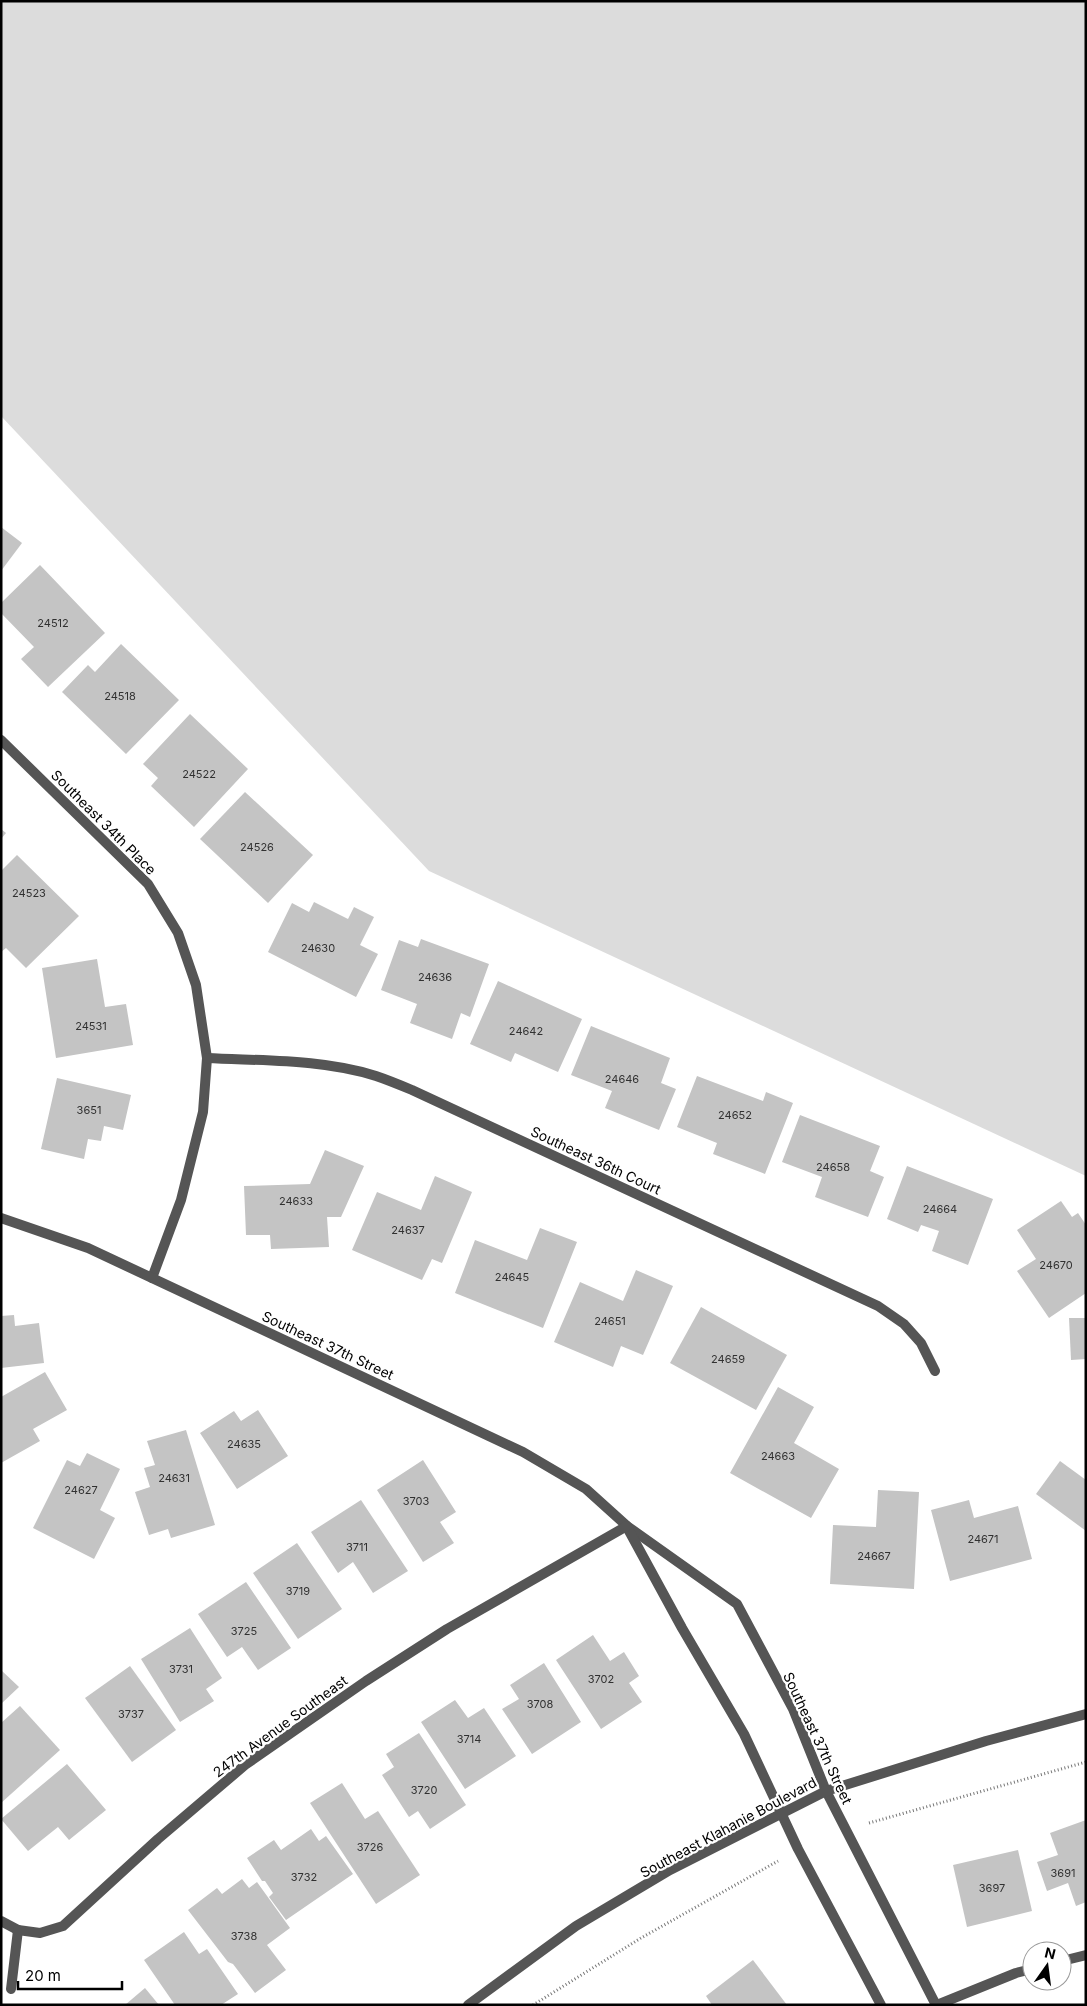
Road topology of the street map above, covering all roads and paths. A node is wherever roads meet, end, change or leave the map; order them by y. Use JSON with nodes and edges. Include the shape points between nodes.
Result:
{"nodes":[{"id":1,"x":1,"y":740,"type":"edge"},
{"id":2,"x":207,"y":1058,"type":"junction"},
{"id":3,"x":1,"y":1218,"type":"edge"},
{"id":4,"x":152,"y":1278,"type":"junction"},
{"id":5,"x":935,"y":1371,"type":"dead end"},
{"id":6,"x":627,"y":1526,"type":"junction"},
{"id":7,"x":1086,"y":1714,"type":"edge"},
{"id":8,"x":826,"y":1791,"type":"junction"},
{"id":9,"x":782,"y":1812,"type":"junction"},
{"id":10,"x":1,"y":1921,"type":"edge"},
{"id":11,"x":18,"y":1930,"type":"junction"},
{"id":12,"x":1086,"y":1955,"type":"edge"},
{"id":13,"x":1072,"y":1958,"type":"edge"},
{"id":14,"x":1022,"y":1972,"type":"edge"},
{"id":15,"x":11,"y":1989,"type":"dead end"},
{"id":16,"x":468,"y":2005,"type":"edge"},
{"id":17,"x":881,"y":2005,"type":"edge"},
{"id":18,"x":936,"y":2005,"type":"edge"}],
"edges":[{"from":1,"to":2,"type":"street","name":"Southeast 34th Place","via":[[148,884],[178,933],[196,985]]},
{"from":2,"to":4,"type":"street","name":"Southeast 34th Place","via":[[201,1121],[181,1200]]},
{"from":2,"to":5,"type":"street","name":"Southeast 36th Court","via":[[343,1068],[412,1090],[878,1306],[904,1324],[921,1343]]},
{"from":3,"to":4,"type":"street","name":"Southeast 37th Street","via":[[88,1248]]},
{"from":4,"to":6,"type":"street","name":"Southeast 37th Street","via":[[523,1452],[586,1489]]},
{"from":6,"to":8,"type":"street","name":"Southeast 37th Street","via":[[737,1604],[792,1709]]},
{"from":6,"to":9,"type":"street","name":"Southeast 37th Street","via":[[744,1734]]},
{"from":6,"to":11,"type":"street","name":"247th Avenue Southeast","via":[[447,1629],[245,1765],[63,1926],[40,1933]]},
{"from":7,"to":8,"type":"street","name":"Southeast Klahanie Boulevard","via":[[986,1741]]},
{"from":8,"to":9,"type":"street","name":"Southeast Klahanie Boulevard"},
{"from":8,"to":18,"type":"street","name":"Southeast 37th Street"},
{"from":9,"to":16,"type":"street","name":"Southeast Klahanie Boulevard","via":[[670,1870],[576,1926]]},
{"from":9,"to":17,"type":"street","name":"Southeast 37th Street","via":[[798,1849]]},
{"from":10,"to":11,"type":"street"},
{"from":11,"to":15,"type":"street"},
{"from":12,"to":13,"type":"street"},
{"from":14,"to":18,"type":"street"}]}
